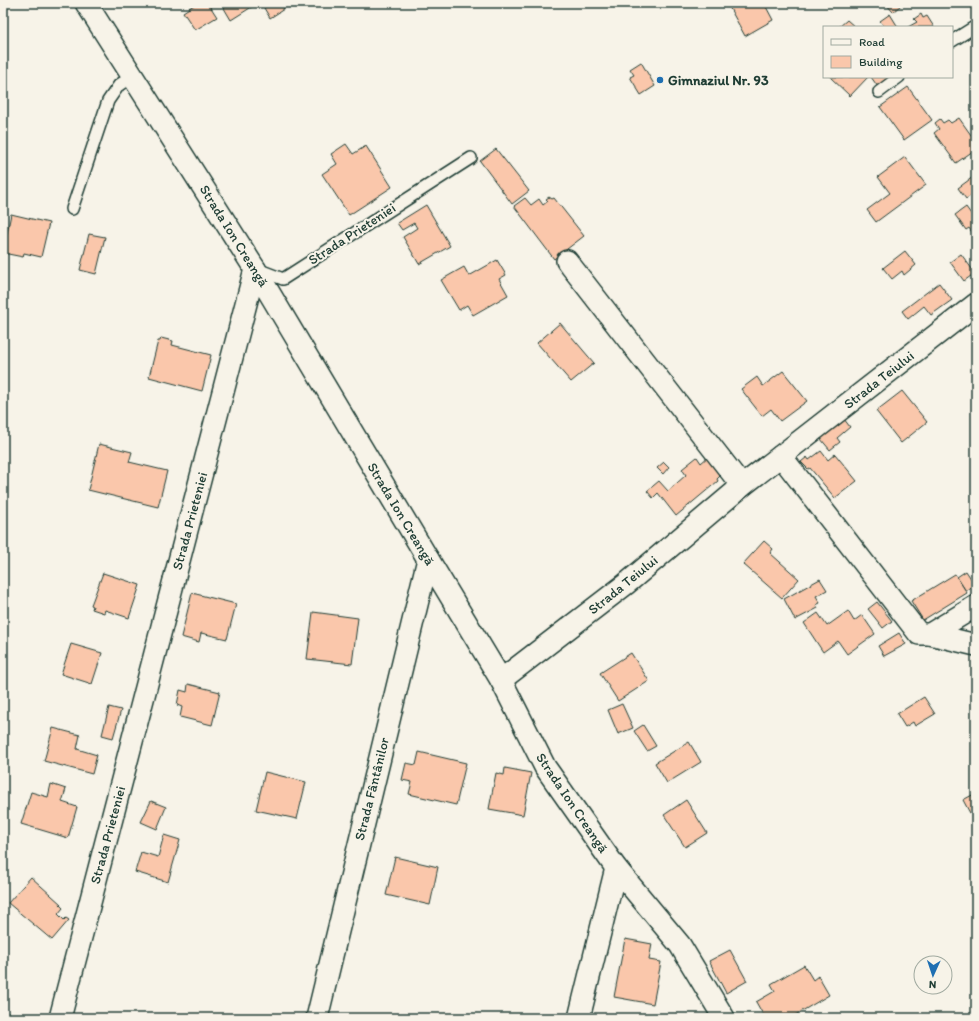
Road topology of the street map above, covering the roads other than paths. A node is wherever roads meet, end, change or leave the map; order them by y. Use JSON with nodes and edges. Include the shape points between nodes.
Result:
{"nodes":[{"id":1,"x":86,"y":3,"type":"edge"},
{"id":2,"x":976,"y":26,"type":"edge"},
{"id":3,"x":953,"y":40,"type":"edge"},
{"id":4,"x":132,"y":76,"type":"junction"},
{"id":5,"x":899,"y":78,"type":"edge"},
{"id":6,"x":879,"y":92,"type":"dead end"},
{"id":7,"x":471,"y":158,"type":"dead end"},
{"id":8,"x":72,"y":209,"type":"dead end"},
{"id":9,"x":567,"y":261,"type":"dead end"},
{"id":10,"x":255,"y":269,"type":"junction"},
{"id":11,"x":976,"y":304,"type":"edge"},
{"id":12,"x":781,"y":456,"type":"junction"},
{"id":13,"x":742,"y":486,"type":"junction"},
{"id":14,"x":428,"y":559,"type":"junction"},
{"id":15,"x":976,"y":606,"type":"edge"},
{"id":16,"x":930,"y":634,"type":"junction"},
{"id":17,"x":976,"y":645,"type":"edge"},
{"id":18,"x":502,"y":680,"type":"junction"},
{"id":19,"x":616,"y":868,"type":"junction"},
{"id":20,"x":60,"y":1018,"type":"edge"},
{"id":21,"x":317,"y":1018,"type":"edge"},
{"id":22,"x":579,"y":1018,"type":"edge"},
{"id":23,"x":724,"y":1018,"type":"edge"}],
"edges":[{"from":1,"to":4,"type":"street","name":"Strada Ion Creangă"},
{"from":2,"to":3,"type":"lane"},
{"from":4,"to":8,"type":"lane","via":[[119,85],[108,101]]},
{"from":4,"to":10,"type":"street","name":"Strada Ion Creangă"},
{"from":5,"to":6,"type":"lane"},
{"from":7,"to":10,"type":"lane","name":"Strada Prieteniei","via":[[283,279]]},
{"from":9,"to":13,"type":"street"},
{"from":10,"to":14,"type":"street","name":"Strada Ion Creangă"},
{"from":10,"to":20,"type":"street","name":"Strada Prieteniei"},
{"from":11,"to":12,"type":"street","name":"Strada Teiului"},
{"from":12,"to":13,"type":"street","name":"Strada Teiului"},
{"from":12,"to":16,"type":"street","via":[[915,629],[923,635]]},
{"from":13,"to":18,"type":"street","name":"Strada Teiului","via":[[626,584]]},
{"from":14,"to":18,"type":"street","name":"Strada Ion Creangă"},
{"from":14,"to":21,"type":"street","name":"Strada Fântânilor"},
{"from":15,"to":16,"type":"street"},
{"from":16,"to":17,"type":"street"},
{"from":18,"to":19,"type":"street","name":"Strada Ion Creangă","via":[[545,767]]},
{"from":19,"to":22,"type":"street"},
{"from":19,"to":23,"type":"street","name":"Strada Ion Creangă","via":[[680,945]]}]}
